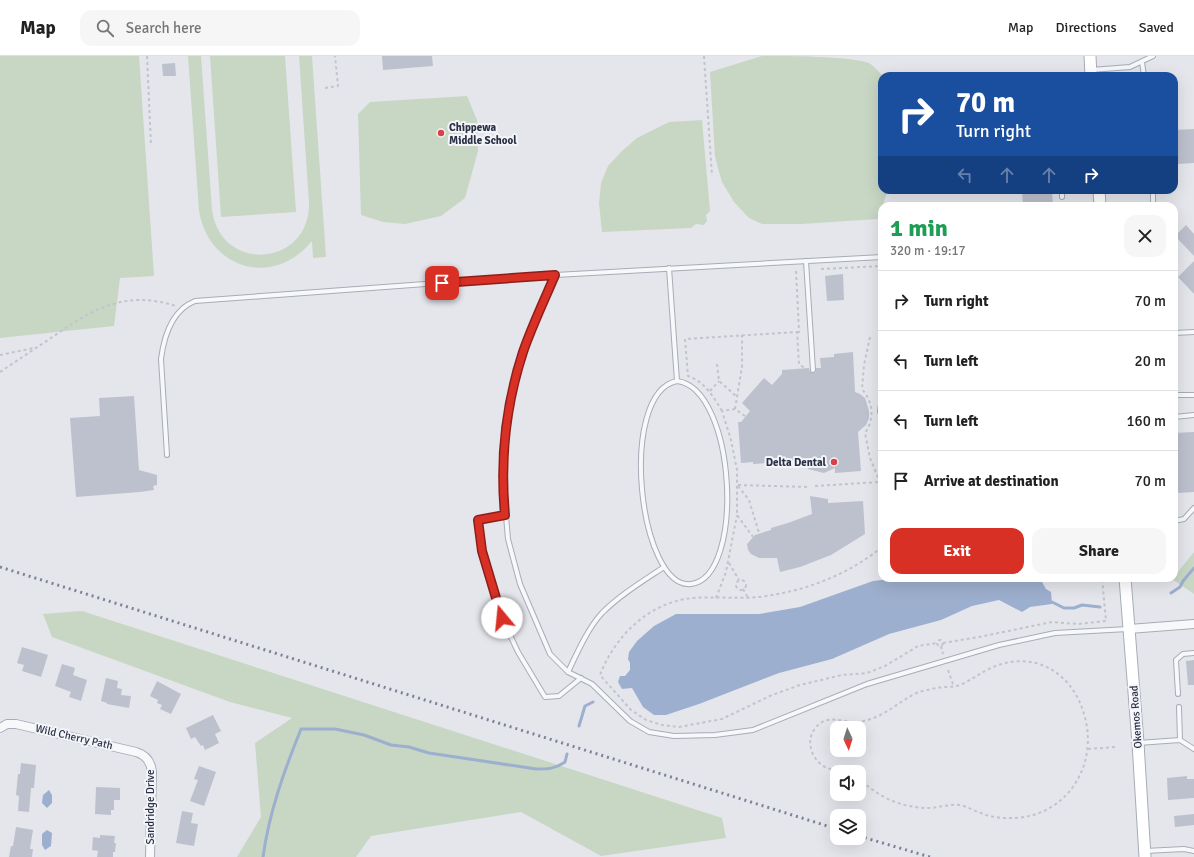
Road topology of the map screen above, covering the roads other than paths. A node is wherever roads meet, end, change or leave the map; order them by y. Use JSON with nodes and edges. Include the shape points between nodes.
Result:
{"nodes":[{"id":1,"x":1090,"y":56,"type":"edge"},
{"id":2,"x":1152,"y":56,"type":"edge"},
{"id":3,"x":1142,"y":62,"type":"junction"},
{"id":4,"x":1091,"y":72,"type":"edge"},
{"id":5,"x":1098,"y":72,"type":"edge"},
{"id":6,"x":1143,"y":72,"type":"edge"},
{"id":7,"x":878,"y":257,"type":"edge"},
{"id":8,"x":806,"y":261,"type":"junction"},
{"id":9,"x":669,"y":268,"type":"junction"},
{"id":10,"x":555,"y":275,"type":"junction"},
{"id":11,"x":1194,"y":332,"type":"edge"},
{"id":12,"x":1178,"y":334,"type":"edge"},
{"id":13,"x":812,"y":370,"type":"dead end"},
{"id":14,"x":677,"y":381,"type":"junction"},
{"id":15,"x":1194,"y":394,"type":"edge"},
{"id":16,"x":1178,"y":396,"type":"edge"},
{"id":17,"x":1194,"y":415,"type":"edge"},
{"id":18,"x":1178,"y":417,"type":"edge"},
{"id":19,"x":167,"y":455,"type":"dead end"},
{"id":20,"x":1194,"y":508,"type":"edge"},
{"id":21,"x":505,"y":515,"type":"junction"},
{"id":22,"x":1178,"y":520,"type":"edge"},
{"id":23,"x":664,"y":568,"type":"junction"},
{"id":24,"x":1125,"y":582,"type":"edge"},
{"id":25,"x":1194,"y":624,"type":"edge"},
{"id":26,"x":1129,"y":629,"type":"junction"},
{"id":27,"x":1194,"y":653,"type":"edge"},
{"id":28,"x":568,"y":672,"type":"junction"},
{"id":29,"x":581,"y":678,"type":"junction"},
{"id":30,"x":1178,"y":694,"type":"dead end"},
{"id":31,"x":1179,"y":707,"type":"dead end"},
{"id":32,"x":0,"y":728,"type":"edge"},
{"id":33,"x":1180,"y":740,"type":"junction"},
{"id":34,"x":1138,"y":743,"type":"junction"},
{"id":35,"x":1194,"y":749,"type":"edge"},
{"id":36,"x":147,"y":758,"type":"joint"},
{"id":37,"x":1194,"y":851,"type":"edge"},
{"id":38,"x":1144,"y":854,"type":"edge"},
{"id":39,"x":150,"y":857,"type":"edge"}],
"edges":[{"from":1,"to":4,"type":"main road"},
{"from":2,"to":3,"type":"lane"},
{"from":3,"to":5,"type":"lane","via":[[1130,67]]},
{"from":3,"to":6,"type":"lane"},
{"from":7,"to":8,"type":"lane"},
{"from":8,"to":9,"type":"lane"},
{"from":8,"to":13,"type":"lane"},
{"from":9,"to":10,"type":"lane"},
{"from":9,"to":14,"type":"lane"},
{"from":10,"to":19,"type":"lane","via":[[195,301],[177,313],[168,331],[161,359]]},
{"from":10,"to":21,"type":"lane","via":[[524,351],[508,414],[504,458]]},
{"from":11,"to":12,"type":"lane"},
{"from":14,"to":23,"type":"lane","via":[[668,384],[657,395],[648,415],[642,444],[641,482],[645,511],[651,536]]},
{"from":14,"to":23,"type":"lane","via":[[696,389],[709,407],[718,428],[726,473],[726,525],[714,565],[705,578],[699,582],[685,584]]},
{"from":15,"to":16,"type":"lane"},
{"from":17,"to":18,"type":"lane"},
{"from":20,"to":22,"type":"lane","via":[[1184,519]]},
{"from":21,"to":28,"type":"lane","via":[[508,539],[520,584],[550,654]]},
{"from":21,"to":29,"type":"lane","via":[[478,520],[482,551],[502,618],[518,652],[545,697],[558,696]]},
{"from":23,"to":28,"type":"lane","via":[[619,598],[601,614]]},
{"from":24,"to":26,"type":"main road","name":"Okemos Road"},
{"from":25,"to":26,"type":"street"},
{"from":26,"to":29,"type":"lane","via":[[1055,633],[999,645],[867,684],[752,730],[715,735],[674,736],[649,732],[630,721],[592,684]]},
{"from":26,"to":34,"type":"main road","name":"Okemos Road"},
{"from":27,"to":30,"type":"lane","via":[[1183,654],[1176,660]]},
{"from":28,"to":29,"type":"lane"},
{"from":31,"to":33,"type":"lane"},
{"from":32,"to":36,"type":"street","name":"Wild Cherry Path","via":[[7,724],[16,724],[136,752]]},
{"from":33,"to":34,"type":"lane"},
{"from":33,"to":35,"type":"lane"},
{"from":34,"to":38,"type":"main road","name":"Okemos Road"},
{"from":36,"to":39,"type":"street","name":"Sandridge Drive","via":[[152,772]]},
{"from":37,"to":38,"type":"lane","via":[[1184,849]]}]}
